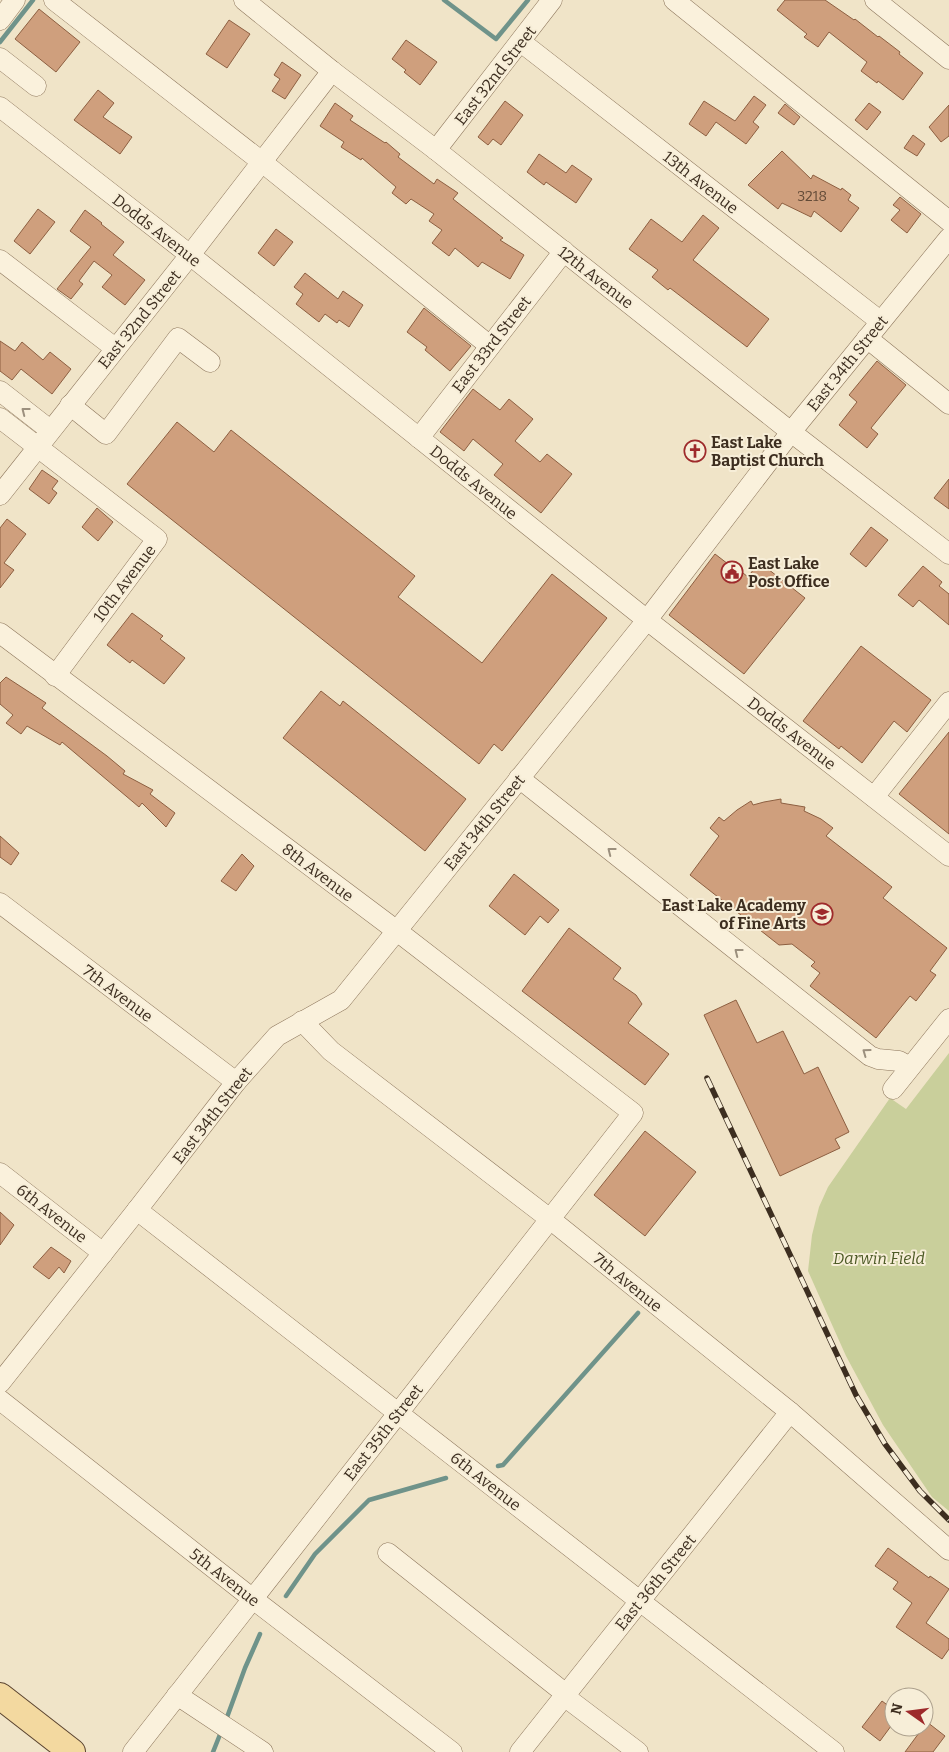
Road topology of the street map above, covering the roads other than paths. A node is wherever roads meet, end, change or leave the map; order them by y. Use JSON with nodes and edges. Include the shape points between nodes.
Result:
{"nodes":[{"id":1,"x":16,"y":0,"type":"edge"},
{"id":2,"x":54,"y":0,"type":"edge"},
{"id":3,"x":244,"y":0,"type":"edge"},
{"id":4,"x":552,"y":0,"type":"edge"},
{"id":5,"x":674,"y":0,"type":"edge"},
{"id":6,"x":875,"y":0,"type":"edge"},
{"id":7,"x":0,"y":20,"type":"edge"},
{"id":8,"x":521,"y":42,"type":"junction"},
{"id":9,"x":949,"y":59,"type":"edge"},
{"id":10,"x":2,"y":64,"type":"edge"},
{"id":11,"x":332,"y":71,"type":"junction"},
{"id":12,"x":36,"y":86,"type":"dead end"},
{"id":13,"x":0,"y":107,"type":"edge"},
{"id":14,"x":436,"y":150,"type":"junction"},
{"id":15,"x":262,"y":162,"type":"junction"},
{"id":16,"x":949,"y":221,"type":"edge"},
{"id":17,"x":947,"y":246,"type":"edge"},
{"id":18,"x":564,"y":251,"type":"junction"},
{"id":19,"x":190,"y":255,"type":"junction"},
{"id":20,"x":0,"y":260,"type":"edge"},
{"id":21,"x":880,"y":321,"type":"junction"},
{"id":22,"x":867,"y":338,"type":"junction"},
{"id":23,"x":490,"y":346,"type":"junction"},
{"id":24,"x":115,"y":348,"type":"junction"},
{"id":25,"x":210,"y":362,"type":"dead end"},
{"id":26,"x":0,"y":391,"type":"edge"},
{"id":27,"x":949,"y":404,"type":"edge"},
{"id":28,"x":70,"y":405,"type":"junction"},
{"id":29,"x":0,"y":418,"type":"edge"},
{"id":30,"x":50,"y":430,"type":"junction"},
{"id":31,"x":791,"y":432,"type":"junction"},
{"id":32,"x":419,"y":438,"type":"junction"},
{"id":33,"x":38,"y":447,"type":"junction"},
{"id":34,"x":0,"y":495,"type":"edge"},
{"id":35,"x":949,"y":554,"type":"edge"},
{"id":36,"x":647,"y":620,"type":"junction"},
{"id":37,"x":0,"y":633,"type":"edge"},
{"id":38,"x":55,"y":676,"type":"junction"},
{"id":39,"x":949,"y":702,"type":"edge"},
{"id":40,"x":519,"y":778,"type":"junction"},
{"id":41,"x":874,"y":796,"type":"junction"},
{"id":42,"x":949,"y":856,"type":"edge"},
{"id":43,"x":0,"y":903,"type":"edge"},
{"id":44,"x":397,"y":931,"type":"junction"},
{"id":45,"x":949,"y":1019,"type":"edge"},
{"id":46,"x":302,"y":1021,"type":"junction"},
{"id":47,"x":910,"y":1067,"type":"junction"},
{"id":48,"x":236,"y":1082,"type":"junction"},
{"id":49,"x":893,"y":1089,"type":"dead end"},
{"id":50,"x":633,"y":1113,"type":"joint"},
{"id":51,"x":0,"y":1173,"type":"edge"},
{"id":52,"x":137,"y":1210,"type":"junction"},
{"id":53,"x":550,"y":1218,"type":"junction"},
{"id":54,"x":103,"y":1253,"type":"junction"},
{"id":55,"x":0,"y":1383,"type":"edge"},
{"id":56,"x":0,"y":1400,"type":"edge"},
{"id":57,"x":790,"y":1412,"type":"junction"},
{"id":58,"x":398,"y":1414,"type":"junction"},
{"id":59,"x":949,"y":1550,"type":"edge"},
{"id":60,"x":388,"y":1553,"type":"dead end"},
{"id":61,"x":253,"y":1599,"type":"junction"},
{"id":62,"x":639,"y":1602,"type":"junction"},
{"id":63,"x":177,"y":1695,"type":"junction"},
{"id":64,"x":565,"y":1695,"type":"junction"},
{"id":65,"x":0,"y":1696,"type":"edge"},
{"id":66,"x":72,"y":1752,"type":"edge"},
{"id":67,"x":133,"y":1752,"type":"edge"},
{"id":68,"x":263,"y":1752,"type":"edge"},
{"id":69,"x":452,"y":1752,"type":"edge"},
{"id":70,"x":520,"y":1752,"type":"edge"},
{"id":71,"x":638,"y":1752,"type":"edge"},
{"id":72,"x":834,"y":1752,"type":"edge"}],
"edges":[{"from":1,"to":7,"type":"street"},
{"from":2,"to":15,"type":"street"},
{"from":3,"to":11,"type":"street","name":"12th Avenue"},
{"from":4,"to":8,"type":"street","name":"East 32nd Street"},
{"from":5,"to":16,"type":"street"},
{"from":6,"to":9,"type":"street"},
{"from":8,"to":14,"type":"street","name":"East 32nd Street"},
{"from":8,"to":21,"type":"street","name":"13th Avenue"},
{"from":10,"to":12,"type":"street"},
{"from":11,"to":14,"type":"street","name":"12th Avenue"},
{"from":11,"to":15,"type":"street","name":"East 32nd Street"},
{"from":13,"to":19,"type":"street","name":"Dodds Avenue"},
{"from":14,"to":18,"type":"street","name":"12th Avenue"},
{"from":15,"to":19,"type":"street","name":"East 32nd Street"},
{"from":15,"to":23,"type":"street"},
{"from":17,"to":21,"type":"street","name":"East 34th Street"},
{"from":18,"to":23,"type":"street","name":"East 33rd Street"},
{"from":18,"to":31,"type":"street","name":"12th Avenue"},
{"from":19,"to":24,"type":"street","name":"East 32nd Street"},
{"from":19,"to":32,"type":"street","name":"Dodds Avenue"},
{"from":20,"to":24,"type":"street"},
{"from":21,"to":22,"type":"street","name":"East 34th Street"},
{"from":22,"to":27,"type":"street"},
{"from":22,"to":31,"type":"street","name":"East 34th Street"},
{"from":23,"to":32,"type":"street","name":"East 33rd Street"},
{"from":24,"to":28,"type":"street","name":"East 32nd Street"},
{"from":25,"to":28,"type":"street","via":[[178,338],[106,434]]},
{"from":30,"to":26,"type":"street","one_way":true},
{"from":28,"to":30,"type":"street","name":"East 32nd Street"},
{"from":29,"to":33,"type":"street"},
{"from":30,"to":33,"type":"street","name":"East 32nd Street"},
{"from":31,"to":35,"type":"street","name":"12th Avenue"},
{"from":31,"to":36,"type":"street","name":"East 34th Street"},
{"from":32,"to":36,"type":"street","name":"Dodds Avenue"},
{"from":33,"to":34,"type":"street","name":"East 32nd Street"},
{"from":33,"to":38,"type":"street","name":"10th Avenue","via":[[157,539]]},
{"from":36,"to":40,"type":"street","name":"East 34th Street"},
{"from":36,"to":41,"type":"street","name":"Dodds Avenue"},
{"from":37,"to":38,"type":"street","name":"8th Avenue"},
{"from":38,"to":44,"type":"street","name":"8th Avenue"},
{"from":39,"to":41,"type":"street"},
{"from":40,"to":44,"type":"street","name":"East 34th Street"},
{"from":47,"to":40,"type":"street","one_way":true,"via":[[899,1061],[878,1060],[870,1056]]},
{"from":41,"to":42,"type":"street","name":"Dodds Avenue"},
{"from":43,"to":48,"type":"street","name":"7th Avenue"},
{"from":44,"to":46,"type":"street","name":"East 34th Street","via":[[341,1000]]},
{"from":44,"to":50,"type":"street","name":"8th Avenue"},
{"from":45,"to":47,"type":"street"},
{"from":46,"to":48,"type":"street","name":"East 34th Street","via":[[277,1036]]},
{"from":46,"to":53,"type":"street","name":"7th Avenue","via":[[332,1051]]},
{"from":47,"to":49,"type":"street"},
{"from":48,"to":52,"type":"street","name":"East 34th Street"},
{"from":50,"to":53,"type":"street","name":"East 35th Street"},
{"from":51,"to":54,"type":"street","name":"6th Avenue"},
{"from":52,"to":54,"type":"street","name":"East 34th Street"},
{"from":52,"to":58,"type":"street","name":"6th Avenue"},
{"from":53,"to":57,"type":"street","name":"7th Avenue"},
{"from":53,"to":58,"type":"street","name":"East 35th Street"},
{"from":54,"to":55,"type":"street","name":"East 34th Street"},
{"from":56,"to":61,"type":"street","name":"5th Avenue"},
{"from":57,"to":59,"type":"street","name":"7th Avenue"},
{"from":57,"to":62,"type":"street","name":"East 36th Street"},
{"from":58,"to":61,"type":"street","name":"East 35th Street"},
{"from":58,"to":62,"type":"street","name":"6th Avenue"},
{"from":60,"to":64,"type":"street"},
{"from":61,"to":63,"type":"street","name":"East 35th Street"},
{"from":61,"to":69,"type":"street","name":"5th Avenue"},
{"from":62,"to":64,"type":"street","name":"East 36th Street"},
{"from":62,"to":72,"type":"street","name":"6th Avenue"},
{"from":63,"to":67,"type":"street","name":"East 35th Street"},
{"from":63,"to":68,"type":"street"},
{"from":64,"to":70,"type":"street","name":"East 36th Street"},
{"from":64,"to":71,"type":"street"},
{"from":65,"to":66,"type":"main road"}]}
